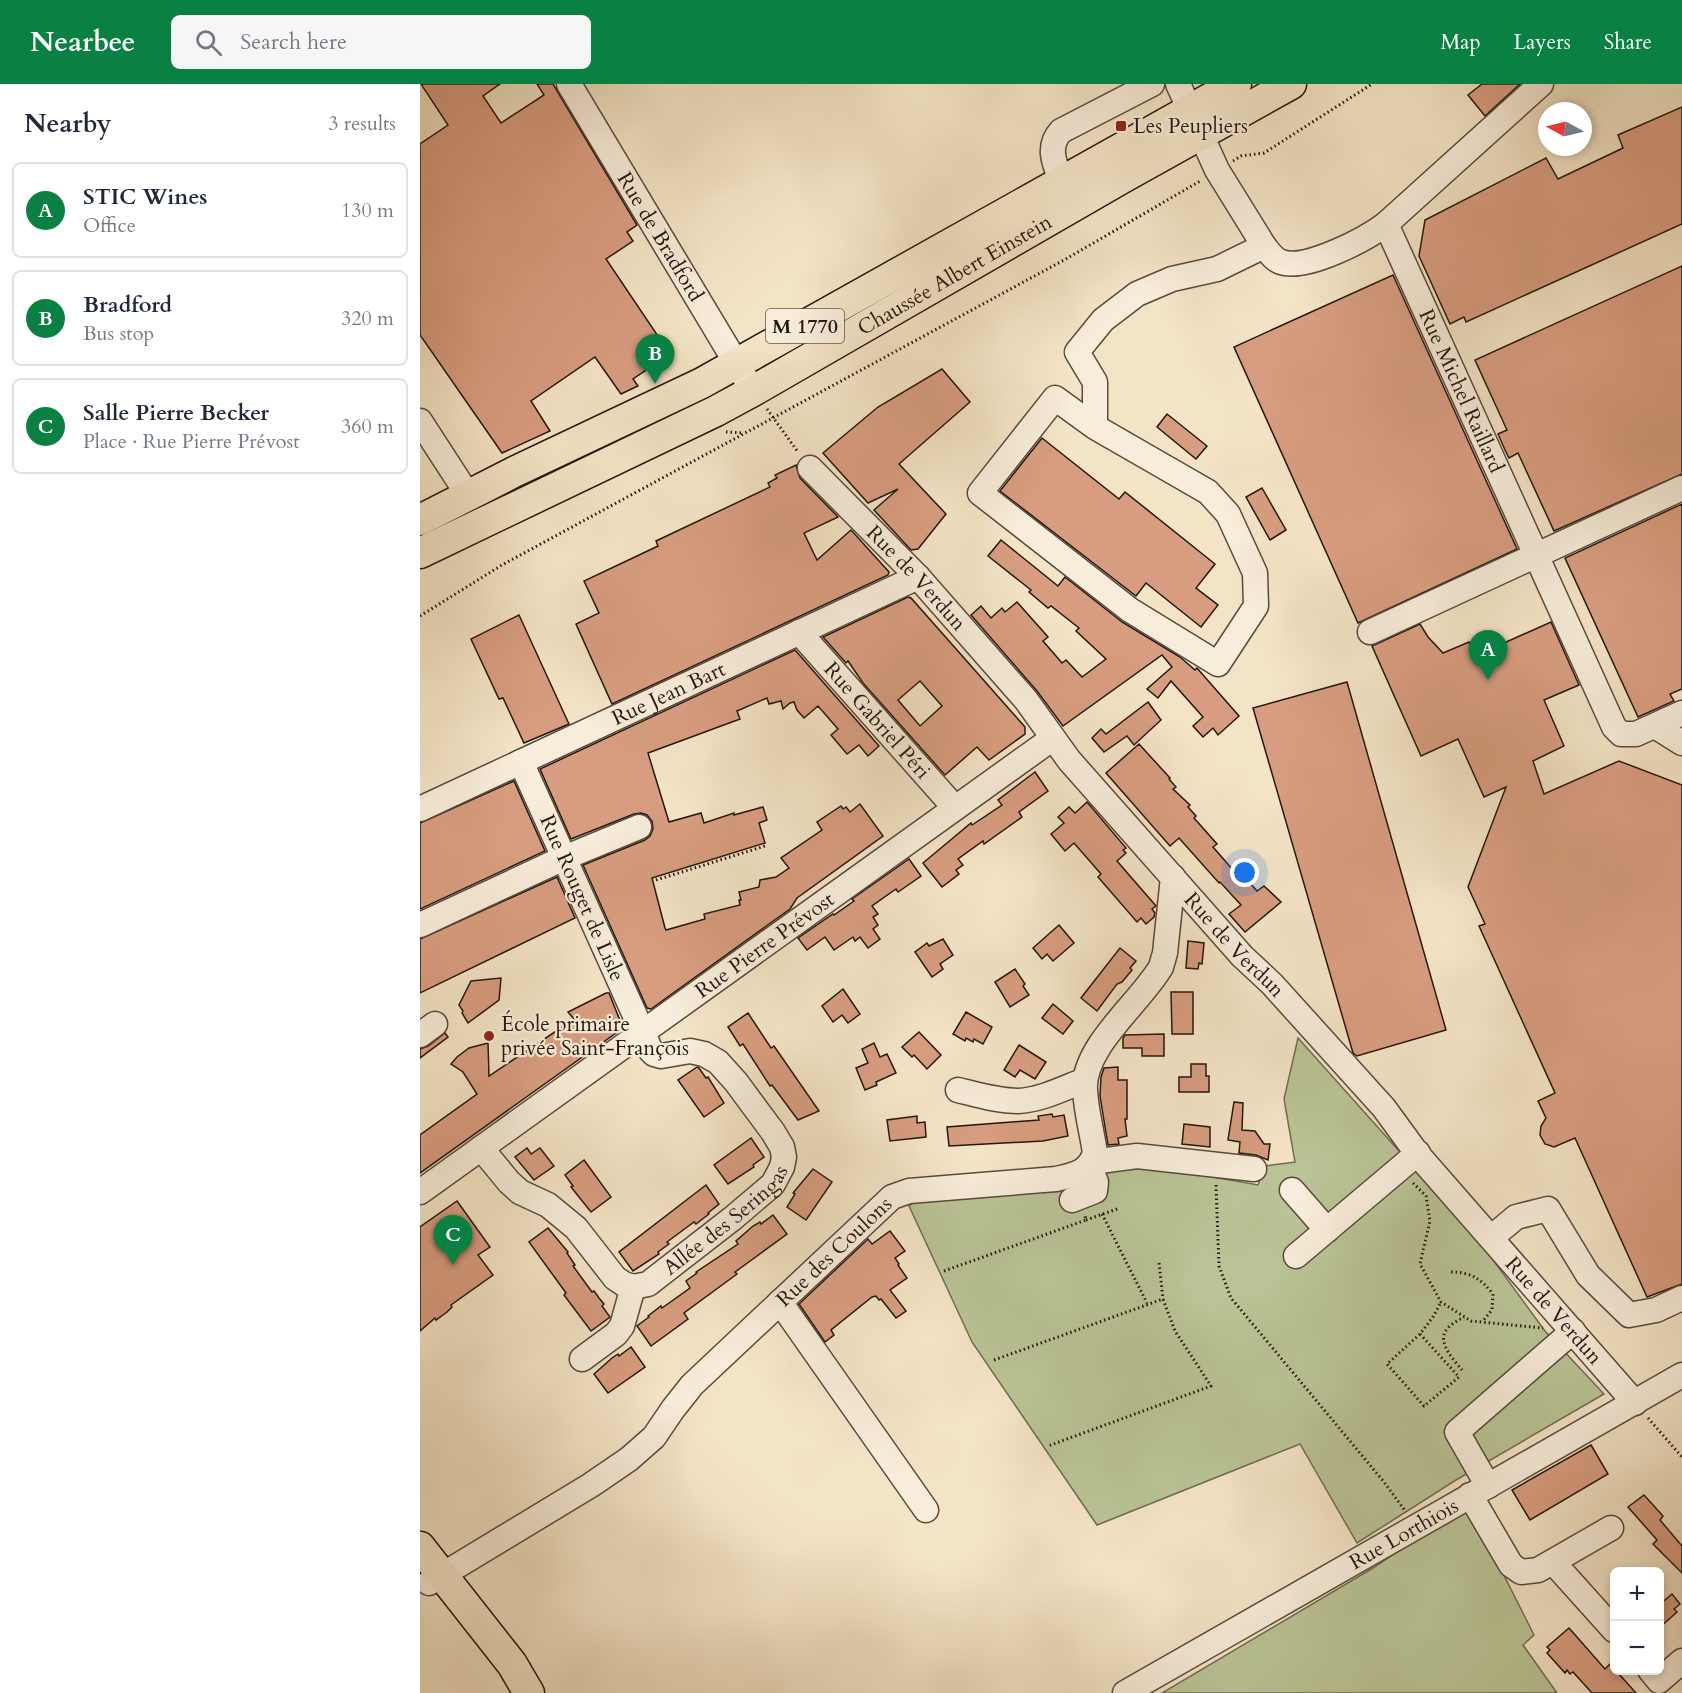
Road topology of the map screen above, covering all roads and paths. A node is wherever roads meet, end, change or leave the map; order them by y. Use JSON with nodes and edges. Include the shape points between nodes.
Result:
{"nodes":[{"id":1,"x":569,"y":84,"type":"edge"},
{"id":2,"x":1152,"y":84,"type":"edge"},
{"id":3,"x":1236,"y":84,"type":"edge"},
{"id":4,"x":1291,"y":84,"type":"edge"},
{"id":5,"x":1372,"y":84,"type":"edge"},
{"id":6,"x":1541,"y":84,"type":"edge"},
{"id":7,"x":1189,"y":110,"type":"edge"},
{"id":8,"x":1217,"y":170,"type":"junction"},
{"id":9,"x":1062,"y":183,"type":"junction"},
{"id":10,"x":1386,"y":224,"type":"junction"},
{"id":11,"x":1264,"y":246,"type":"junction"},
{"id":12,"x":736,"y":364,"type":"junction"},
{"id":13,"x":760,"y":400,"type":"junction"},
{"id":14,"x":771,"y":418,"type":"junction"},
{"id":15,"x":420,"y":421,"type":"edge"},
{"id":16,"x":1095,"y":427,"type":"junction"},
{"id":17,"x":810,"y":468,"type":"joint"},
{"id":18,"x":1682,"y":488,"type":"edge"},
{"id":19,"x":468,"y":495,"type":"junction"},
{"id":20,"x":420,"y":520,"type":"edge"},
{"id":21,"x":420,"y":553,"type":"edge"},
{"id":22,"x":1536,"y":555,"type":"junction"},
{"id":23,"x":918,"y":577,"type":"junction"},
{"id":24,"x":420,"y":616,"type":"edge"},
{"id":25,"x":799,"y":632,"type":"junction"},
{"id":26,"x":1370,"y":632,"type":"dead end"},
{"id":27,"x":1682,"y":714,"type":"edge"},
{"id":28,"x":1655,"y":726,"type":"junction"},
{"id":29,"x":1053,"y":738,"type":"junction"},
{"id":30,"x":1682,"y":743,"type":"edge"},
{"id":31,"x":521,"y":762,"type":"junction"},
{"id":32,"x":955,"y":808,"type":"junction"},
{"id":33,"x":420,"y":809,"type":"edge"},
{"id":34,"x":639,"y":826,"type":"dead end"},
{"id":35,"x":765,"y":846,"type":"dead end"},
{"id":36,"x":564,"y":858,"type":"junction"},
{"id":37,"x":1173,"y":877,"type":"junction"},
{"id":38,"x":656,"y":880,"type":"dead end"},
{"id":39,"x":420,"y":924,"type":"edge"},
{"id":40,"x":643,"y":1034,"type":"junction"},
{"id":41,"x":1085,"y":1080,"type":"junction"},
{"id":42,"x":958,"y":1090,"type":"dead end"},
{"id":43,"x":481,"y":1148,"type":"junction"},
{"id":44,"x":1418,"y":1153,"type":"junction"},
{"id":45,"x":1090,"y":1164,"type":"junction"},
{"id":46,"x":1215,"y":1165,"type":"junction"},
{"id":47,"x":1254,"y":1169,"type":"dead end"},
{"id":48,"x":1409,"y":1179,"type":"dead end"},
{"id":49,"x":1292,"y":1190,"type":"dead end"},
{"id":50,"x":420,"y":1192,"type":"edge"},
{"id":51,"x":1078,"y":1206,"type":"junction"},
{"id":52,"x":1120,"y":1208,"type":"dead end"},
{"id":53,"x":1102,"y":1214,"type":"junction"},
{"id":54,"x":1327,"y":1230,"type":"junction"},
{"id":55,"x":1491,"y":1238,"type":"junction"},
{"id":56,"x":1296,"y":1256,"type":"dead end"},
{"id":57,"x":1159,"y":1263,"type":"dead end"},
{"id":58,"x":944,"y":1271,"type":"dead end"},
{"id":59,"x":1451,"y":1272,"type":"dead end"},
{"id":60,"x":633,"y":1287,"type":"junction"},
{"id":61,"x":1682,"y":1298,"type":"edge"},
{"id":62,"x":1163,"y":1299,"type":"junction"},
{"id":63,"x":780,"y":1302,"type":"junction"},
{"id":64,"x":1441,"y":1302,"type":"junction"},
{"id":65,"x":1147,"y":1303,"type":"junction"},
{"id":66,"x":1464,"y":1317,"type":"junction"},
{"id":67,"x":1482,"y":1322,"type":"junction"},
{"id":68,"x":1562,"y":1330,"type":"junction"},
{"id":69,"x":1420,"y":1334,"type":"junction"},
{"id":70,"x":582,"y":1359,"type":"dead end"},
{"id":71,"x":994,"y":1360,"type":"dead end"},
{"id":72,"x":1462,"y":1370,"type":"dead end"},
{"id":73,"x":1682,"y":1375,"type":"edge"},
{"id":74,"x":1635,"y":1403,"type":"junction"},
{"id":75,"x":1048,"y":1446,"type":"dead end"},
{"id":76,"x":1682,"y":1457,"type":"edge"},
{"id":77,"x":1479,"y":1491,"type":"junction"},
{"id":78,"x":926,"y":1510,"type":"dead end"},
{"id":79,"x":1417,"y":1526,"type":"junction"},
{"id":80,"x":1611,"y":1528,"type":"dead end"},
{"id":81,"x":420,"y":1547,"type":"edge"},
{"id":82,"x":1558,"y":1566,"type":"junction"},
{"id":83,"x":430,"y":1576,"type":"edge"},
{"id":84,"x":1610,"y":1625,"type":"edge"},
{"id":85,"x":1682,"y":1661,"type":"edge"},
{"id":86,"x":1659,"y":1682,"type":"edge"},
{"id":87,"x":520,"y":1693,"type":"edge"},
{"id":88,"x":529,"y":1693,"type":"edge"},
{"id":89,"x":1125,"y":1693,"type":"edge"}],
"edges":[{"from":1,"to":12,"type":"street","name":"Rue de Bradford"},
{"from":2,"to":9,"type":"street","via":[[1061,131],[1052,147]]},
{"from":3,"to":7,"type":"main road","name":"Chaussée Albert Einstein","number":"M 1770"},
{"from":4,"to":7,"type":"main road","name":"Chaussée Albert Einstein","number":"M 1770"},
{"from":5,"to":8,"type":"path","via":[[1264,153],[1241,156]]},
{"from":6,"to":10,"type":"street"},
{"from":7,"to":8,"type":"street"},
{"from":7,"to":9,"type":"main road","name":"Chaussée Albert Einstein","number":"M 1770"},
{"from":7,"to":13,"type":"main road","name":"Chaussée Albert Einstein","number":"M 1770","via":[[1124,177]]},
{"from":8,"to":11,"type":"street"},
{"from":8,"to":14,"type":"path","via":[[1184,193],[1064,260]]},
{"from":9,"to":12,"type":"main road","name":"Chaussée Albert Einstein","number":"M 1770"},
{"from":10,"to":11,"type":"street","via":[[1323,256],[1302,262],[1279,261]]},
{"from":10,"to":22,"type":"street","name":"Rue Michel Raillard"},
{"from":11,"to":16,"type":"street","via":[[1217,269],[1172,279],[1137,294],[1103,320],[1077,352],[1095,382]]},
{"from":12,"to":13,"type":"street","name":"Rue de Bradford"},
{"from":12,"to":19,"type":"main road","name":"Chaussée Albert Einstein","number":"M 1770"},
{"from":13,"to":14,"type":"path"},
{"from":13,"to":21,"type":"main road","name":"Chaussée Albert Einstein","number":"M 1770","via":[[716,411]]},
{"from":14,"to":17,"type":"path"},
{"from":14,"to":24,"type":"path","via":[[502,565]]},
{"from":15,"to":19,"type":"street"},
{"from":16,"to":16,"type":"street","via":[[1208,492],[1228,514],[1255,573],[1256,606],[1218,664],[1130,610],[980,493],[1055,398]]},
{"from":17,"to":23,"type":"street","name":"Rue de Verdun"},
{"from":18,"to":22,"type":"street"},
{"from":19,"to":20,"type":"main road","name":"Chaussée Albert Einstein","number":"M 1770"},
{"from":22,"to":26,"type":"street"},
{"from":22,"to":28,"type":"street","name":"Rue Michel Raillard","via":[[1617,732],[1630,735]]},
{"from":23,"to":25,"type":"street","name":"Rue Jean Bart"},
{"from":23,"to":29,"type":"street","name":"Rue de Verdun","via":[[1026,699]]},
{"from":25,"to":31,"type":"street","name":"Rue Jean Bart"},
{"from":25,"to":32,"type":"street","name":"Rue Gabriel Péri"},
{"from":27,"to":28,"type":"street","name":"Rue Michel Raillard"},
{"from":28,"to":30,"type":"street"},
{"from":29,"to":32,"type":"street","name":"Rue Pierre Prévost"},
{"from":29,"to":37,"type":"street","name":"Rue de Verdun"},
{"from":31,"to":33,"type":"street","name":"Rue Jean Bart"},
{"from":31,"to":36,"type":"street","name":"Rue Rouget de Lisle"},
{"from":32,"to":40,"type":"street","name":"Rue Pierre Prévost"},
{"from":34,"to":36,"type":"street"},
{"from":35,"to":38,"type":"path"},
{"from":36,"to":39,"type":"street"},
{"from":36,"to":40,"type":"street","name":"Rue Rouget de Lisle"},
{"from":37,"to":41,"type":"street","via":[[1161,967],[1097,1048]]},
{"from":37,"to":44,"type":"street","name":"Rue de Verdun","via":[[1384,1108]]},
{"from":40,"to":43,"type":"street","name":"Rue Pierre Prévost"},
{"from":40,"to":60,"type":"street","name":"Allée des Seringas","via":[[657,1056],[690,1051],[718,1062],[772,1132],[784,1157],[773,1184],[751,1203],[648,1284]]},
{"from":41,"to":42,"type":"street","via":[[1027,1100],[999,1099]]},
{"from":41,"to":45,"type":"street","via":[[1095,1154]]},
{"from":43,"to":50,"type":"street","name":"Rue Pierre Prévost"},
{"from":43,"to":60,"type":"street","via":[[509,1182],[562,1214],[615,1278]]},
{"from":44,"to":54,"type":"street"},
{"from":44,"to":55,"type":"street","name":"Rue de Verdun"},
{"from":45,"to":46,"type":"street","name":"Rue des Coulons","via":[[1137,1156]]},
{"from":45,"to":51,"type":"street","via":[[1095,1191]]},
{"from":45,"to":63,"type":"street","name":"Rue des Coulons","via":[[1078,1173],[1056,1179],[900,1193],[885,1202]]},
{"from":46,"to":47,"type":"street","name":"Rue des Coulons"},
{"from":46,"to":79,"type":"path","via":[[1219,1266],[1231,1298]]},
{"from":48,"to":64,"type":"path","via":[[1426,1196],[1430,1221],[1420,1264]]},
{"from":49,"to":54,"type":"street"},
{"from":51,"to":53,"type":"path"},
{"from":51,"to":58,"type":"path"},
{"from":52,"to":53,"type":"path"},
{"from":53,"to":65,"type":"path"},
{"from":54,"to":56,"type":"street"},
{"from":55,"to":61,"type":"street","via":[[1516,1217],[1548,1209],[1588,1275],[1629,1315],[1656,1310]]},
{"from":55,"to":68,"type":"street","name":"Rue de Verdun"},
{"from":57,"to":62,"type":"path"},
{"from":59,"to":67,"type":"path","via":[[1476,1276],[1492,1294],[1492,1310]]},
{"from":60,"to":70,"type":"street","via":[[622,1326]]},
{"from":62,"to":65,"type":"path"},
{"from":62,"to":75,"type":"path","via":[[1176,1331],[1211,1386]]},
{"from":63,"to":78,"type":"street"},
{"from":63,"to":83,"type":"street","name":"Rue des Coulons","via":[[692,1385],[654,1437],[629,1459],[591,1485]]},
{"from":64,"to":66,"type":"path"},
{"from":64,"to":69,"type":"path"},
{"from":65,"to":71,"type":"path"},
{"from":66,"to":67,"type":"path"},
{"from":66,"to":72,"type":"path","via":[[1444,1333],[1449,1355]]},
{"from":67,"to":68,"type":"path"},
{"from":68,"to":74,"type":"street","name":"Rue de Verdun"},
{"from":68,"to":77,"type":"street","via":[[1456,1432]]},
{"from":69,"to":69,"type":"path","via":[[1387,1364],[1424,1407],[1459,1377]]},
{"from":73,"to":74,"type":"street","name":"Rue Lorthiois"},
{"from":74,"to":76,"type":"path"},
{"from":74,"to":77,"type":"street","name":"Rue Lorthiois"},
{"from":77,"to":79,"type":"street","name":"Rue Lorthiois"},
{"from":77,"to":82,"type":"street","via":[[1515,1570],[1533,1572]]},
{"from":79,"to":89,"type":"street","name":"Rue Lorthiois"},
{"from":80,"to":82,"type":"street"},
{"from":81,"to":83,"type":"main road"},
{"from":82,"to":84,"type":"street"},
{"from":83,"to":87,"type":"main road"},
{"from":83,"to":88,"type":"main road","via":[[512,1664]]},
{"from":85,"to":86,"type":"street"}]}
